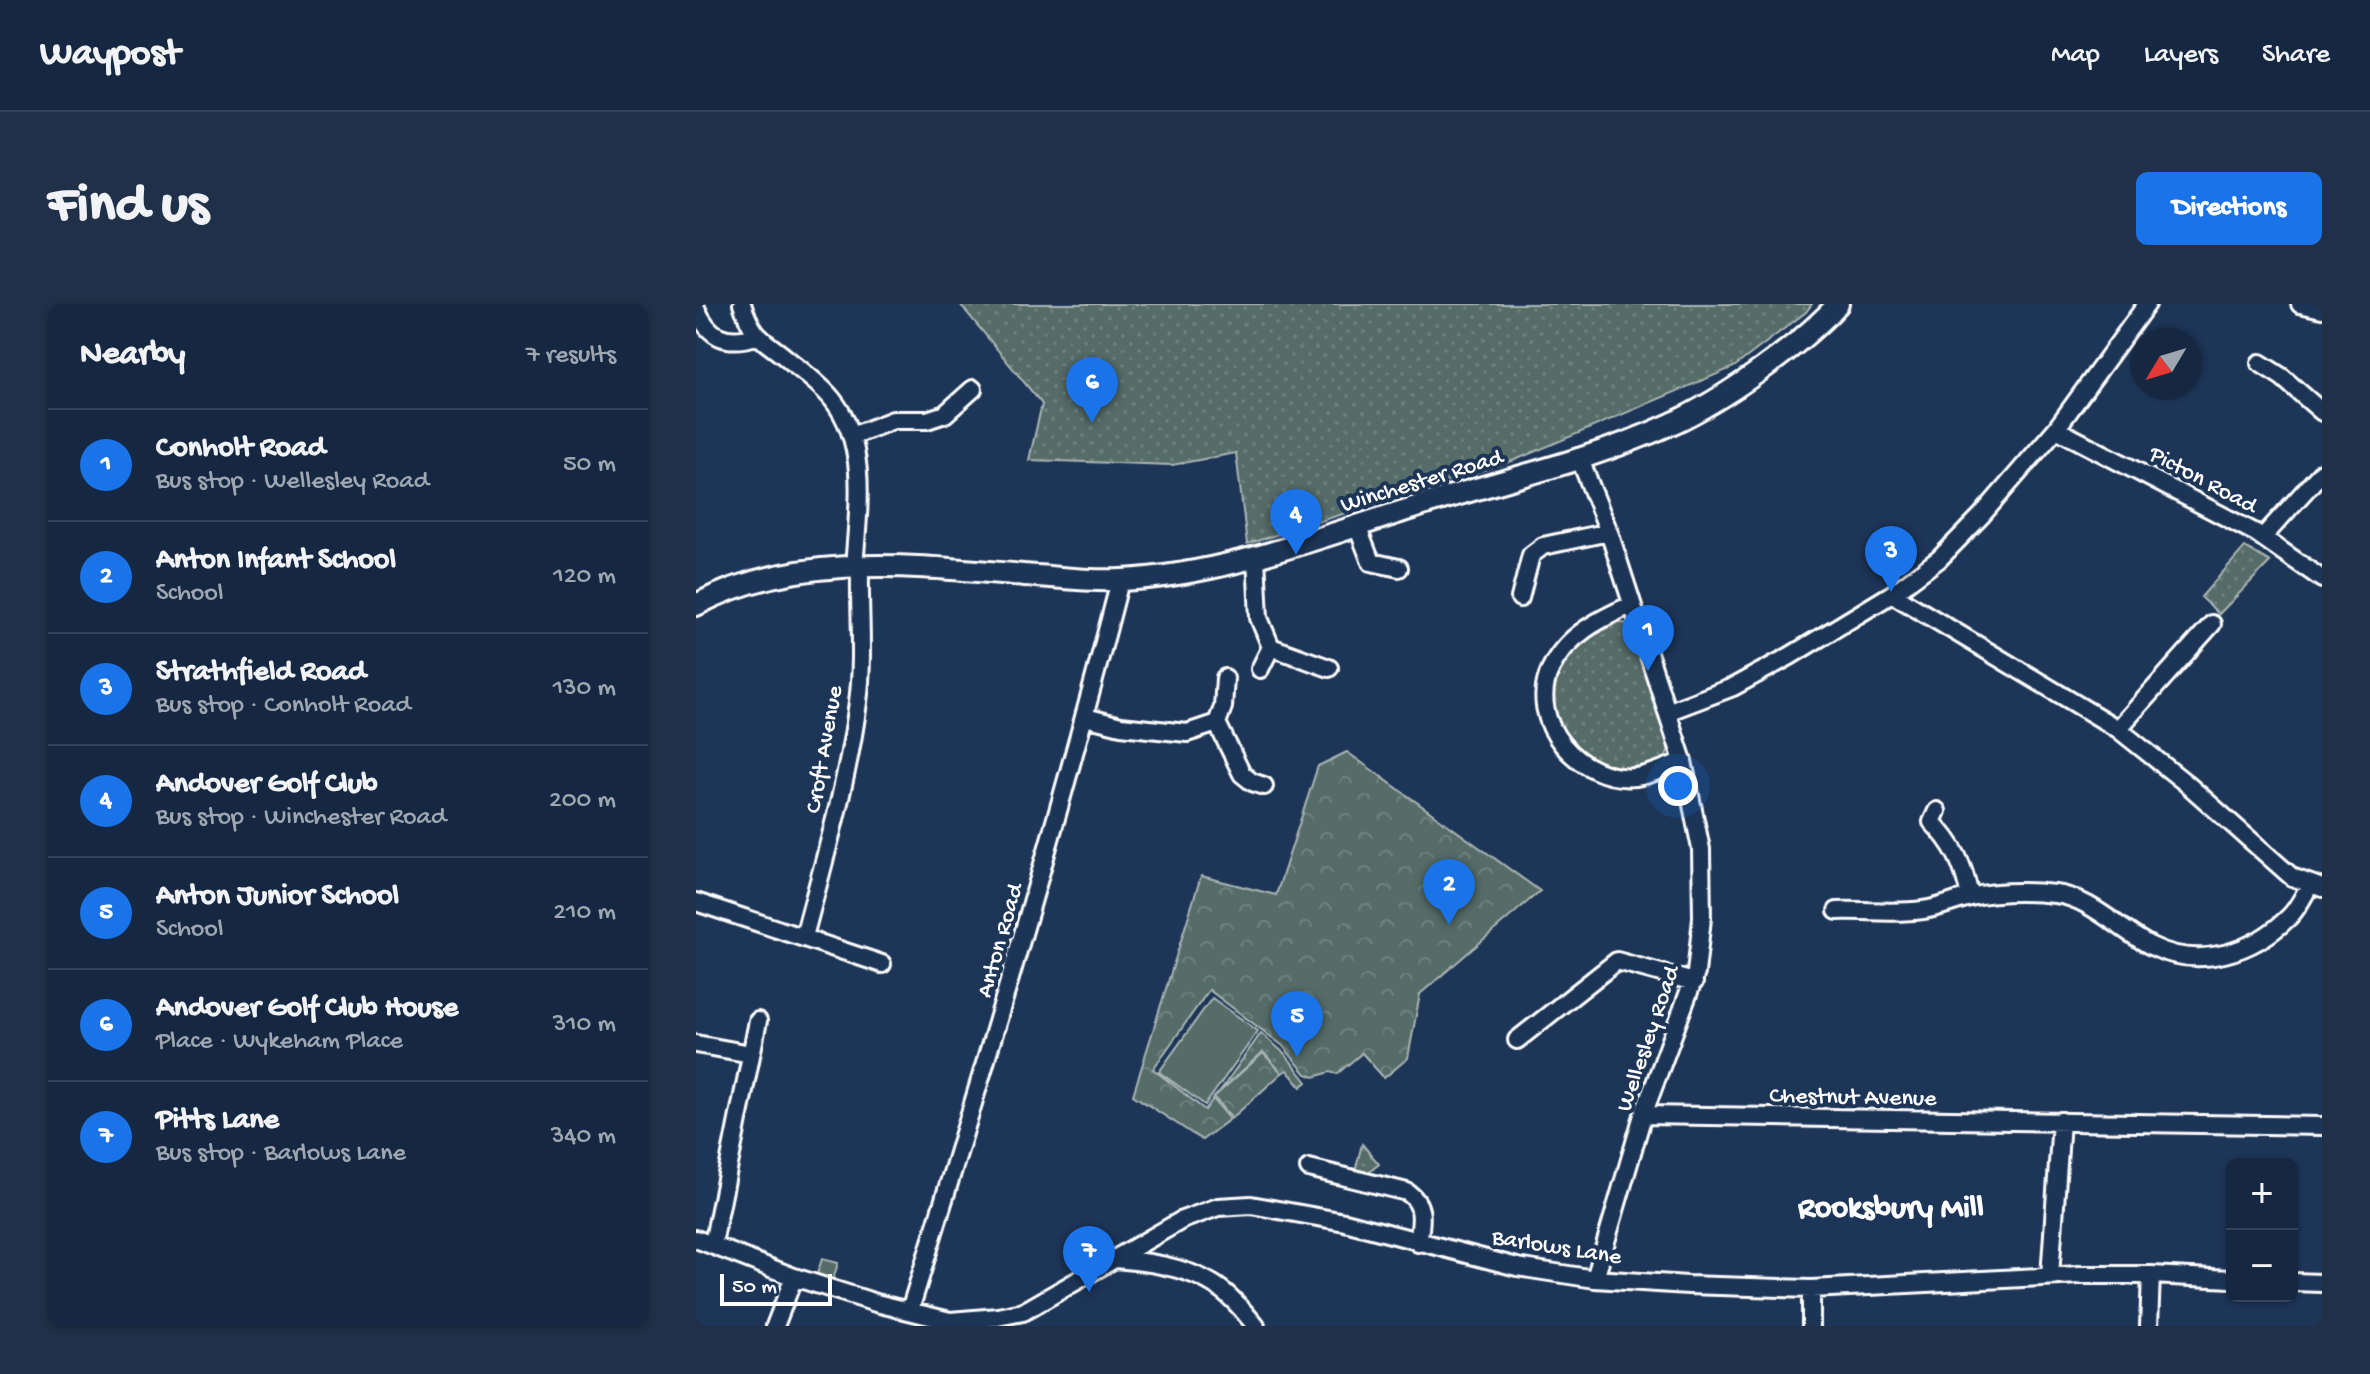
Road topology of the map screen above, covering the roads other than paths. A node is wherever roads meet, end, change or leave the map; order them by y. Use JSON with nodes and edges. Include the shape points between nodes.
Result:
{"nodes":[{"id":1,"x":742,"y":304,"type":"edge"},
{"id":2,"x":1838,"y":304,"type":"edge"},
{"id":3,"x":2147,"y":304,"type":"edge"},
{"id":4,"x":2300,"y":304,"type":"edge"},
{"id":5,"x":696,"y":308,"type":"edge"},
{"id":6,"x":2322,"y":309,"type":"edge"},
{"id":7,"x":756,"y":336,"type":"junction"},
{"id":8,"x":2260,"y":363,"type":"dead end"},
{"id":9,"x":973,"y":389,"type":"dead end"},
{"id":10,"x":2322,"y":412,"type":"edge"},
{"id":11,"x":2056,"y":429,"type":"junction"},
{"id":12,"x":852,"y":436,"type":"junction"},
{"id":13,"x":1579,"y":457,"type":"junction"},
{"id":14,"x":2322,"y":472,"type":"edge"},
{"id":15,"x":1357,"y":526,"type":"junction"},
{"id":16,"x":1609,"y":532,"type":"junction"},
{"id":17,"x":2263,"y":537,"type":"junction"},
{"id":18,"x":1256,"y":557,"type":"junction"},
{"id":19,"x":857,"y":567,"type":"junction"},
{"id":20,"x":1399,"y":568,"type":"dead end"},
{"id":21,"x":2322,"y":579,"type":"edge"},
{"id":22,"x":1120,"y":581,"type":"junction"},
{"id":23,"x":1892,"y":594,"type":"junction"},
{"id":24,"x":1520,"y":598,"type":"dead end"},
{"id":25,"x":696,"y":605,"type":"edge"},
{"id":26,"x":1631,"y":605,"type":"junction"},
{"id":27,"x":2212,"y":624,"type":"dead end"},
{"id":28,"x":1271,"y":647,"type":"junction"},
{"id":29,"x":1329,"y":668,"type":"dead end"},
{"id":30,"x":1260,"y":669,"type":"dead end"},
{"id":31,"x":1225,"y":678,"type":"dead end"},
{"id":32,"x":1667,"y":712,"type":"junction"},
{"id":33,"x":1085,"y":717,"type":"junction"},
{"id":34,"x":1217,"y":723,"type":"junction"},
{"id":35,"x":2118,"y":729,"type":"junction"},
{"id":36,"x":1683,"y":761,"type":"junction"},
{"id":37,"x":1264,"y":786,"type":"dead end"},
{"id":38,"x":1937,"y":811,"type":"dead end"},
{"id":39,"x":2316,"y":887,"type":"edge"},
{"id":40,"x":1970,"y":897,"type":"junction"},
{"id":41,"x":696,"y":902,"type":"edge"},
{"id":42,"x":1837,"y":911,"type":"dead end"},
{"id":43,"x":804,"y":937,"type":"junction"},
{"id":44,"x":882,"y":964,"type":"dead end"},
{"id":45,"x":1694,"y":982,"type":"junction"},
{"id":46,"x":758,"y":1021,"type":"dead end"},
{"id":47,"x":1517,"y":1040,"type":"dead end"},
{"id":48,"x":696,"y":1044,"type":"edge"},
{"id":49,"x":751,"y":1054,"type":"junction"},
{"id":50,"x":1643,"y":1115,"type":"junction"},
{"id":51,"x":2061,"y":1121,"type":"junction"},
{"id":52,"x":2322,"y":1126,"type":"edge"},
{"id":53,"x":1309,"y":1168,"type":"dead end"},
{"id":54,"x":696,"y":1239,"type":"edge"},
{"id":55,"x":1418,"y":1243,"type":"junction"},
{"id":56,"x":713,"y":1244,"type":"junction"},
{"id":57,"x":1115,"y":1259,"type":"junction"},
{"id":58,"x":2151,"y":1275,"type":"junction"},
{"id":59,"x":2050,"y":1276,"type":"junction"},
{"id":60,"x":794,"y":1277,"type":"junction"},
{"id":61,"x":1595,"y":1279,"type":"junction"},
{"id":62,"x":2226,"y":1279,"type":"edge"},
{"id":63,"x":2298,"y":1282,"type":"edge"},
{"id":64,"x":2322,"y":1283,"type":"edge"},
{"id":65,"x":1811,"y":1289,"type":"junction"},
{"id":66,"x":910,"y":1310,"type":"junction"},
{"id":67,"x":1026,"y":1319,"type":"edge"},
{"id":68,"x":775,"y":1326,"type":"edge"},
{"id":69,"x":1256,"y":1326,"type":"edge"},
{"id":70,"x":1811,"y":1326,"type":"edge"},
{"id":71,"x":2149,"y":1326,"type":"edge"}],
"edges":[{"from":1,"to":7,"type":"street"},
{"from":2,"to":13,"type":"main road","name":"Winchester Road","via":[[1777,357],[1704,406]]},
{"from":3,"to":11,"type":"street"},
{"from":4,"to":6,"type":"street"},
{"from":5,"to":7,"type":"street","via":[[721,337],[730,341]]},
{"from":7,"to":12,"type":"street","name":"Croft Avenue","via":[[832,398]]},
{"from":8,"to":10,"type":"street"},
{"from":9,"to":12,"type":"street","via":[[945,414],[893,420]]},
{"from":11,"to":17,"type":"street","name":"Picton Road"},
{"from":11,"to":23,"type":"street","via":[[1939,559]]},
{"from":12,"to":19,"type":"street","name":"Croft Avenue","via":[[858,466]]},
{"from":13,"to":15,"type":"main road","name":"Winchester Road"},
{"from":13,"to":16,"type":"street","name":"Wellesley Road"},
{"from":14,"to":17,"type":"street"},
{"from":15,"to":18,"type":"main road","name":"Winchester Road"},
{"from":15,"to":20,"type":"street","via":[[1371,562]]},
{"from":16,"to":24,"type":"street","via":[[1543,546],[1531,555]]},
{"from":16,"to":26,"type":"street","name":"Wellesley Road"},
{"from":17,"to":21,"type":"street","name":"Picton Road"},
{"from":18,"to":22,"type":"main road","name":"Winchester Road"},
{"from":18,"to":28,"type":"street","via":[[1259,618]]},
{"from":19,"to":22,"type":"main road","name":"Winchester Road"},
{"from":19,"to":25,"type":"main road","name":"Winchester Road","via":[[763,579]]},
{"from":19,"to":43,"type":"street","name":"Croft Avenue","via":[[858,702]]},
{"from":22,"to":33,"type":"street","name":"Anton Road"},
{"from":23,"to":32,"type":"street","via":[[1733,687]]},
{"from":23,"to":35,"type":"street"},
{"from":26,"to":32,"type":"street","name":"Wellesley Road"},
{"from":26,"to":36,"type":"street","via":[[1590,626],[1560,653],[1547,679],[1550,725],[1582,764],[1610,774],[1637,777]]},
{"from":27,"to":35,"type":"street"},
{"from":28,"to":29,"type":"street"},
{"from":28,"to":30,"type":"street"},
{"from":31,"to":34,"type":"street"},
{"from":32,"to":36,"type":"street","name":"Wellesley Road"},
{"from":33,"to":34,"type":"street","via":[[1187,733]]},
{"from":33,"to":66,"type":"street","name":"Anton Road","via":[[1001,1016]]},
{"from":34,"to":37,"type":"street","via":[[1242,774]]},
{"from":35,"to":39,"type":"street","via":[[2292,877]]},
{"from":36,"to":45,"type":"street","name":"Wellesley Road","via":[[1701,849],[1702,918]]},
{"from":38,"to":40,"type":"street","via":[[1932,822],[1958,854]]},
{"from":39,"to":40,"type":"street","via":[[2264,937],[2209,958],[2179,956],[2150,945],[2102,913],[2060,894],[2019,891]]},
{"from":40,"to":42,"type":"street","via":[[1926,910],[1867,902]]},
{"from":41,"to":43,"type":"street"},
{"from":43,"to":44,"type":"street"},
{"from":45,"to":47,"type":"street","via":[[1617,961]]},
{"from":45,"to":50,"type":"street","name":"Wellesley Road"},
{"from":46,"to":49,"type":"street"},
{"from":48,"to":49,"type":"street"},
{"from":49,"to":56,"type":"street"},
{"from":50,"to":51,"type":"street","name":"Chestnut Avenue"},
{"from":50,"to":61,"type":"street","name":"Wellesley Road"},
{"from":51,"to":52,"type":"street","name":"Chestnut Avenue"},
{"from":51,"to":59,"type":"street"},
{"from":53,"to":55,"type":"street","via":[[1416,1198],[1423,1214]]},
{"from":54,"to":56,"type":"street","name":"Barlows Lane"},
{"from":55,"to":57,"type":"street","name":"Barlows Lane","via":[[1345,1222],[1251,1205],[1218,1207],[1182,1220]]},
{"from":55,"to":61,"type":"street","name":"Barlows Lane"},
{"from":56,"to":60,"type":"street","name":"Barlows Lane"},
{"from":57,"to":67,"type":"street","name":"Barlows Lane"},
{"from":57,"to":69,"type":"street","via":[[1162,1265],[1205,1280],[1231,1297]]},
{"from":58,"to":59,"type":"street","name":"Barlows Lane"},
{"from":58,"to":62,"type":"street","name":"Barlows Lane"},
{"from":58,"to":71,"type":"street"},
{"from":59,"to":65,"type":"street","name":"Barlows Lane"},
{"from":60,"to":66,"type":"street","name":"Barlows Lane"},
{"from":60,"to":68,"type":"street"},
{"from":61,"to":65,"type":"street","name":"Barlows Lane"},
{"from":63,"to":64,"type":"street"},
{"from":65,"to":70,"type":"street"},
{"from":66,"to":67,"type":"street","name":"Barlows Lane","via":[[950,1321]]}]}
